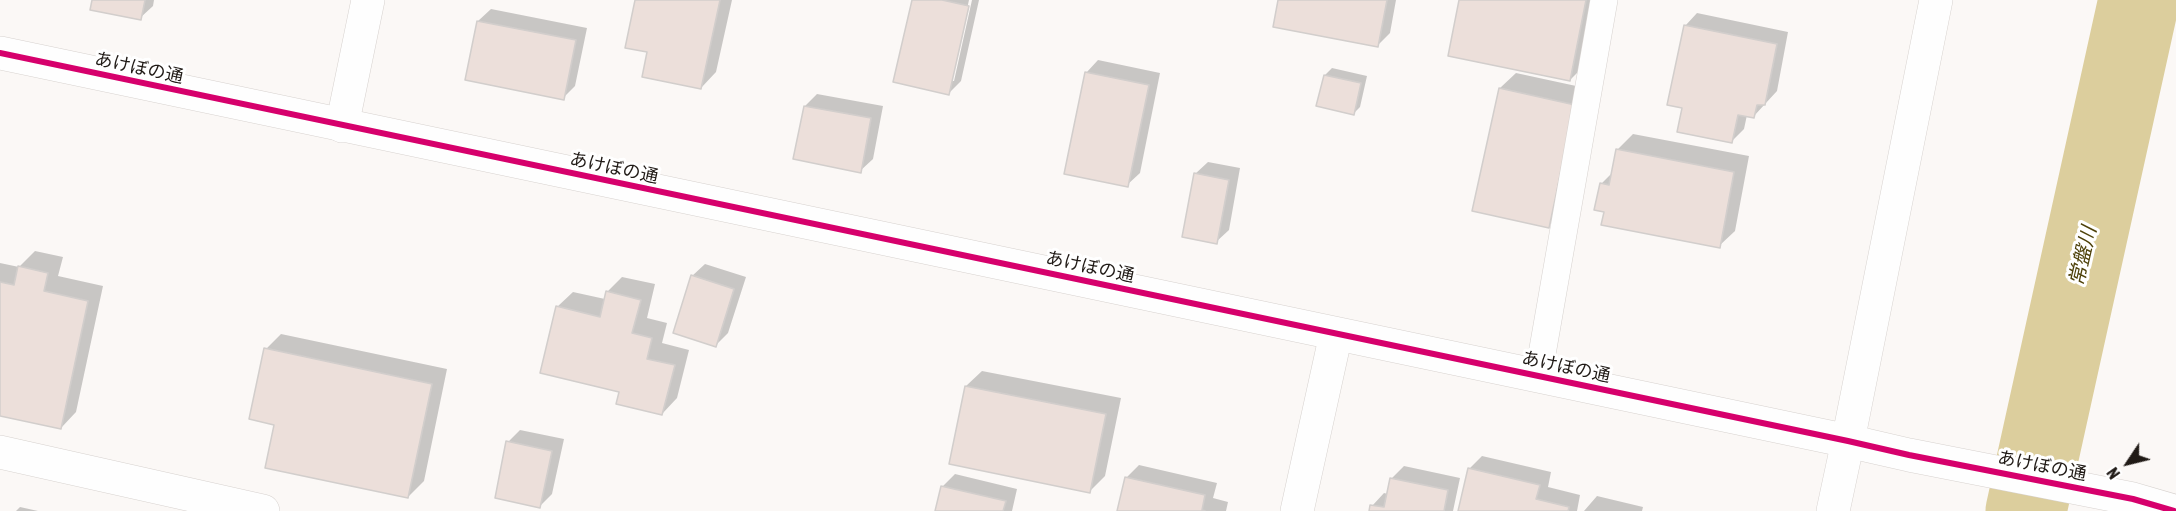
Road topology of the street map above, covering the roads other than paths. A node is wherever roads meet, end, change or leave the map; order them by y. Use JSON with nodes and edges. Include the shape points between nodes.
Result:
{"nodes":[{"id":1,"x":368,"y":0,"type":"edge"},
{"id":2,"x":1604,"y":0,"type":"edge"},
{"id":3,"x":1936,"y":0,"type":"edge"},
{"id":4,"x":0,"y":53,"type":"edge"},
{"id":5,"x":342,"y":126,"type":"junction"},
{"id":6,"x":1336,"y":334,"type":"junction"},
{"id":7,"x":1538,"y":377,"type":"junction"},
{"id":8,"x":1848,"y":441,"type":"junction"},
{"id":9,"x":0,"y":452,"type":"edge"},
{"id":10,"x":2176,"y":505,"type":"edge"},
{"id":11,"x":263,"y":511,"type":"edge"},
{"id":12,"x":1297,"y":511,"type":"edge"},
{"id":13,"x":1833,"y":511,"type":"edge"},
{"id":14,"x":2174,"y":511,"type":"edge"}],
"edges":[{"from":1,"to":5,"type":"street"},
{"from":2,"to":7,"type":"lane"},
{"from":3,"to":8,"type":"street"},
{"from":4,"to":5,"type":"street","name":"あけぼの通"},
{"from":5,"to":6,"type":"street","name":"あけぼの通"},
{"from":6,"to":7,"type":"street","name":"あけぼの通"},
{"from":6,"to":12,"type":"street"},
{"from":7,"to":8,"type":"street","name":"あけぼの通"},
{"from":8,"to":13,"type":"street"},
{"from":8,"to":14,"type":"street","name":"あけぼの通","via":[[2133,499]]},
{"from":9,"to":11,"type":"street"},
{"from":10,"to":14,"type":"street"}]}
